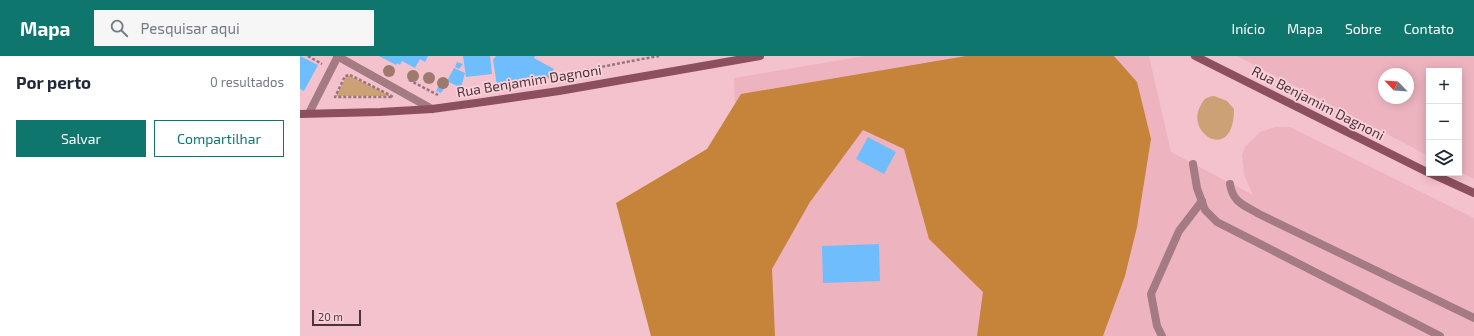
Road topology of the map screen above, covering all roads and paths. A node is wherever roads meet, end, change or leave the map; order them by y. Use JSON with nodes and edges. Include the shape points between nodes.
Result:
{"nodes":[{"id":1,"x":338,"y":56,"type":"edge"},
{"id":2,"x":659,"y":56,"type":"edge"},
{"id":3,"x":725,"y":56,"type":"edge"},
{"id":4,"x":760,"y":56,"type":"edge"},
{"id":5,"x":1195,"y":56,"type":"edge"},
{"id":6,"x":734,"y":61,"type":"junction"},
{"id":7,"x":408,"y":80,"type":"dead end"},
{"id":8,"x":501,"y":86,"type":"dead end"},
{"id":9,"x":335,"y":95,"type":"joint"},
{"id":10,"x":439,"y":96,"type":"dead end"},
{"id":11,"x":432,"y":109,"type":"junction"},
{"id":12,"x":309,"y":113,"type":"junction"},
{"id":13,"x":300,"y":114,"type":"edge"},
{"id":14,"x":1193,"y":164,"type":"dead end"},
{"id":15,"x":1426,"y":171,"type":"edge"},
{"id":16,"x":1437,"y":176,"type":"edge"},
{"id":17,"x":1230,"y":184,"type":"dead end"},
{"id":18,"x":1474,"y":193,"type":"edge"},
{"id":19,"x":1202,"y":201,"type":"junction"},
{"id":20,"x":1474,"y":318,"type":"edge"},
{"id":21,"x":1162,"y":336,"type":"edge"},
{"id":22,"x":1440,"y":336,"type":"edge"}],
"edges":[{"from":1,"to":11,"type":"street"},
{"from":1,"to":12,"type":"street"},
{"from":2,"to":8,"type":"path"},
{"from":3,"to":6,"type":"street"},
{"from":4,"to":6,"type":"street","name":"Rua Benjamim Dagnoni"},
{"from":5,"to":15,"type":"street","name":"Rua Benjamim Dagnoni"},
{"from":6,"to":11,"type":"street","name":"Rua Benjamim Dagnoni","via":[[559,91]]},
{"from":7,"to":10,"type":"path"},
{"from":9,"to":9,"type":"path","via":[[335,97],[393,97],[350,75],[345,76]]},
{"from":11,"to":12,"type":"street","name":"Rua Benjamim Dagnoni"},
{"from":12,"to":13,"type":"street","name":"Rua Benjamim Dagnoni"},
{"from":14,"to":19,"type":"street"},
{"from":16,"to":18,"type":"street","name":"Rua Benjamim Dagnoni"},
{"from":17,"to":20,"type":"street","via":[[1238,203]]},
{"from":19,"to":21,"type":"street","via":[[1180,231],[1150,294],[1157,326]]},
{"from":19,"to":22,"type":"street","via":[[1205,210],[1217,222]]}]}
